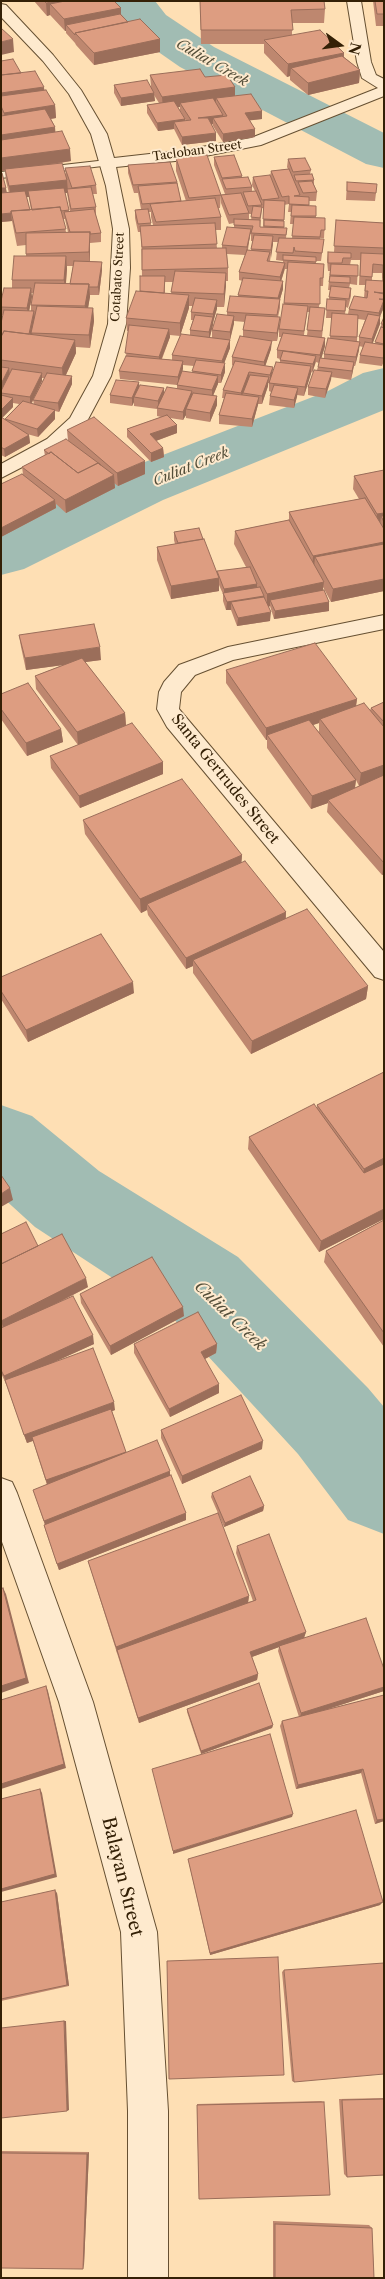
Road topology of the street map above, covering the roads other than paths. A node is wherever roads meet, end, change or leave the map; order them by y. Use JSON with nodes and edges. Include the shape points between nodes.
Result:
{"nodes":[{"id":1,"x":354,"y":1,"type":"edge"},
{"id":2,"x":1,"y":8,"type":"edge"},
{"id":3,"x":384,"y":85,"type":"edge"},
{"id":4,"x":384,"y":91,"type":"edge"},
{"id":5,"x":107,"y":163,"type":"junction"},
{"id":6,"x":1,"y":175,"type":"edge"},
{"id":7,"x":1,"y":472,"type":"edge"},
{"id":8,"x":384,"y":622,"type":"edge"},
{"id":9,"x":384,"y":970,"type":"edge"},
{"id":10,"x":1,"y":1493,"type":"edge"},
{"id":11,"x":148,"y":2278,"type":"edge"}],
"edges":[{"from":1,"to":3,"type":"street","via":[[369,78]]},
{"from":2,"to":5,"type":"street","name":"Cotabato Street","via":[[76,93],[98,134]]},
{"from":4,"to":5,"type":"street","name":"Tacloban Street","via":[[255,142],[227,149]]},
{"from":5,"to":6,"type":"lane","name":"Tacloban Street"},
{"from":5,"to":7,"type":"street","name":"Cotabato Street","via":[[121,229],[121,268],[116,324],[102,376],[78,421],[54,443]]},
{"from":8,"to":9,"type":"street","name":"Santa Gertrudes Street","via":[[228,654],[187,670],[170,692],[168,709]]},
{"from":10,"to":11,"type":"street","name":"Balayan Street","via":[[76,1702],[138,1932],[148,2111]]}]}
